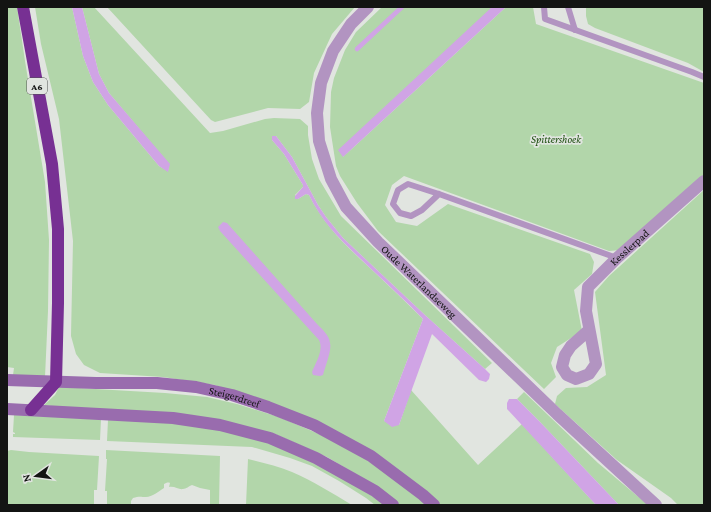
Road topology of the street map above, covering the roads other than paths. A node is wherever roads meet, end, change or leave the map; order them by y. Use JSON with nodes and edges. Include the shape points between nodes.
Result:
{"nodes":[{"id":1,"x":23,"y":7,"type":"edge"},
{"id":2,"x":368,"y":7,"type":"edge"},
{"id":3,"x":544,"y":7,"type":"edge"},
{"id":4,"x":568,"y":7,"type":"edge"},
{"id":5,"x":575,"y":30,"type":"junction"},
{"id":6,"x":704,"y":77,"type":"edge"},
{"id":7,"x":704,"y":181,"type":"edge"},
{"id":8,"x":440,"y":194,"type":"junction"},
{"id":9,"x":617,"y":258,"type":"junction"},
{"id":10,"x":589,"y":330,"type":"dead end"},
{"id":11,"x":10,"y":380,"type":"edge"},
{"id":12,"x":56,"y":382,"type":"junction"},
{"id":13,"x":10,"y":409,"type":"edge"},
{"id":14,"x":31,"y":410,"type":"junction"},
{"id":15,"x":393,"y":505,"type":"edge"},
{"id":16,"x":434,"y":505,"type":"edge"},
{"id":17,"x":656,"y":505,"type":"edge"}],
"edges":[{"from":1,"to":12,"type":"highway","number":"A6","via":[[52,164],[58,229]]},
{"from":2,"to":17,"type":"street","name":"Oude Waterlandseweg","via":[[351,24],[333,51],[321,83],[317,113],[320,141],[331,179],[346,208],[557,414]]},
{"from":3,"to":5,"type":"lane","via":[[545,19]]},
{"from":4,"to":5,"type":"lane"},
{"from":5,"to":6,"type":"lane"},
{"from":7,"to":9,"type":"street","name":"Kesslerpad"},
{"from":8,"to":8,"type":"lane","via":[[411,216],[400,213],[393,204],[398,190],[408,184]]},
{"from":8,"to":9,"type":"lane"},
{"from":9,"to":10,"type":"street","name":"Kesslerpad","via":[[588,287],[586,311]]},
{"from":11,"to":12,"type":"main road","name":"Steigerdreef"},
{"from":12,"to":14,"type":"highway"},
{"from":12,"to":16,"type":"main road","name":"Steigerdreef","via":[[157,383],[196,387],[232,395],[314,425],[352,445]]},
{"from":13,"to":14,"type":"main road"},
{"from":14,"to":15,"type":"main road","via":[[173,418],[220,424],[270,438],[316,458],[375,491]]}]}
